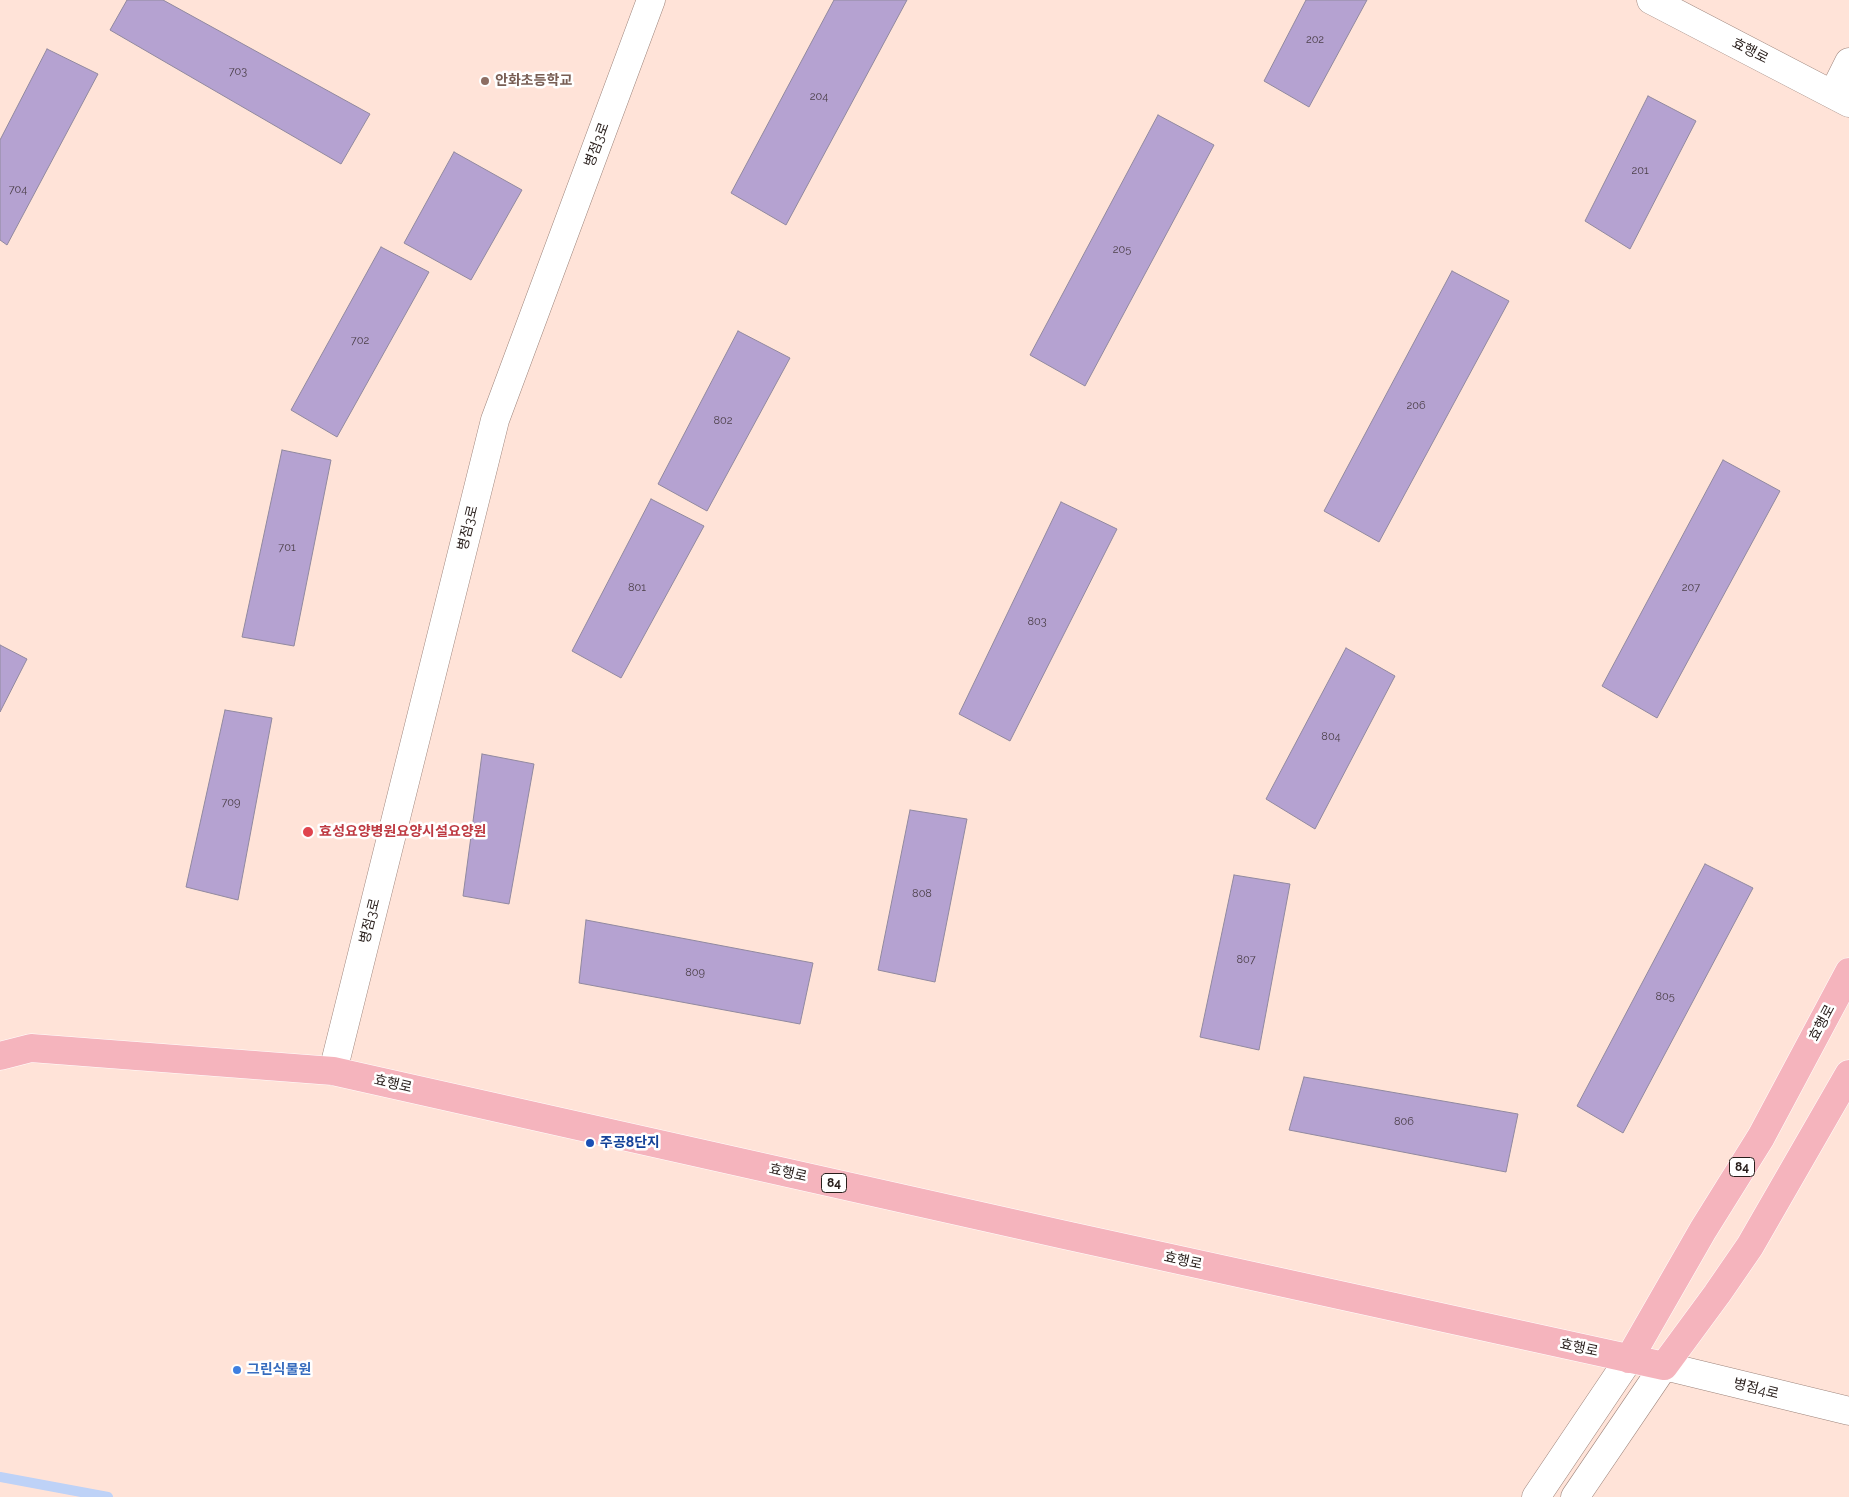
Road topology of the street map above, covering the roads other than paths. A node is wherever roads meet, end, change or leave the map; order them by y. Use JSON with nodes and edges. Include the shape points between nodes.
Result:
{"nodes":[{"id":1,"x":651,"y":0,"type":"edge"},
{"id":2,"x":1651,"y":0,"type":"edge"},
{"id":3,"x":1849,"y":62,"type":"edge"},
{"id":4,"x":1841,"y":99,"type":"edge"},
{"id":5,"x":1849,"y":972,"type":"edge"},
{"id":6,"x":0,"y":1056,"type":"edge"},
{"id":7,"x":333,"y":1071,"type":"junction"},
{"id":8,"x":1849,"y":1074,"type":"edge"},
{"id":9,"x":1629,"y":1359,"type":"junction"},
{"id":10,"x":1664,"y":1366,"type":"junction"},
{"id":11,"x":1849,"y":1411,"type":"edge"},
{"id":12,"x":1536,"y":1497,"type":"edge"},
{"id":13,"x":1575,"y":1497,"type":"edge"}],
"edges":[{"from":1,"to":7,"type":"street","name":"병점3로","via":[[495,420]]},
{"from":2,"to":4,"type":"street","name":"효행로"},
{"from":3,"to":4,"type":"street"},
{"from":5,"to":9,"type":"main road","name":"효행로","number":"84","via":[[1761,1137]]},
{"from":6,"to":7,"type":"main road","name":"효행로","number":"84","via":[[31,1048]]},
{"from":7,"to":9,"type":"main road","name":"효행로","number":"84"},
{"from":8,"to":10,"type":"main road","via":[[1750,1246]]},
{"from":9,"to":10,"type":"main road","name":"효행로","number":"84"},
{"from":9,"to":12,"type":"street"},
{"from":10,"to":11,"type":"street","name":"병점4로"},
{"from":10,"to":13,"type":"street"}]}
